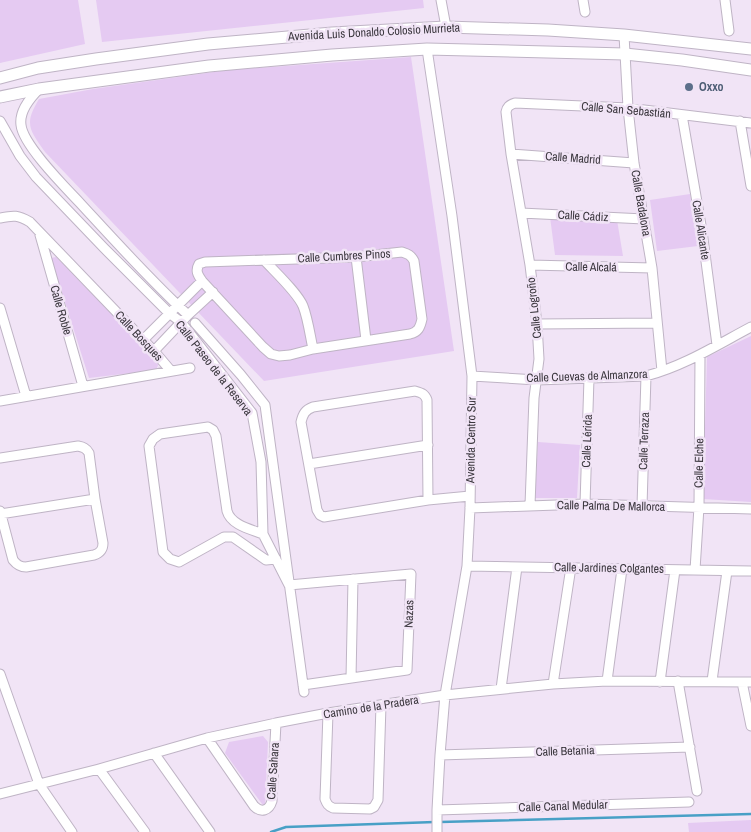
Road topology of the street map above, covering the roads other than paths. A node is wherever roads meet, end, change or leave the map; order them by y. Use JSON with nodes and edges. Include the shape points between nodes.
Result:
{"nodes":[{"id":1,"x":441,"y":0,"type":"edge"},
{"id":2,"x":582,"y":0,"type":"edge"},
{"id":3,"x":725,"y":0,"type":"edge"},
{"id":4,"x":585,"y":12,"type":"dead end"},
{"id":5,"x":446,"y":26,"type":"junction"},
{"id":6,"x":729,"y":31,"type":"dead end"},
{"id":7,"x":624,"y":35,"type":"junction"},
{"id":8,"x":427,"y":49,"type":"junction"},
{"id":9,"x":751,"y":49,"type":"edge"},
{"id":10,"x":625,"y":54,"type":"junction"},
{"id":11,"x":751,"y":70,"type":"edge"},
{"id":12,"x":0,"y":78,"type":"edge"},
{"id":13,"x":39,"y":89,"type":"junction"},
{"id":14,"x":0,"y":97,"type":"edge"},
{"id":15,"x":628,"y":108,"type":"junction"},
{"id":16,"x":506,"y":112,"type":"joint"},
{"id":17,"x":682,"y":115,"type":"junction"},
{"id":18,"x":0,"y":121,"type":"edge"},
{"id":19,"x":740,"y":121,"type":"junction"},
{"id":20,"x":751,"y":123,"type":"edge"},
{"id":21,"x":22,"y":131,"type":"junction"},
{"id":22,"x":6,"y":133,"type":"junction"},
{"id":23,"x":511,"y":154,"type":"junction"},
{"id":24,"x":634,"y":163,"type":"junction"},
{"id":25,"x":751,"y":186,"type":"edge"},
{"id":26,"x":521,"y":213,"type":"junction"},
{"id":27,"x":0,"y":218,"type":"edge"},
{"id":28,"x":644,"y":219,"type":"junction"},
{"id":29,"x":39,"y":233,"type":"junction"},
{"id":30,"x":356,"y":257,"type":"junction"},
{"id":31,"x":264,"y":260,"type":"junction"},
{"id":32,"x":530,"y":265,"type":"junction"},
{"id":33,"x":652,"y":268,"type":"junction"},
{"id":34,"x":202,"y":281,"type":"junction"},
{"id":35,"x":213,"y":292,"type":"junction"},
{"id":36,"x":178,"y":305,"type":"junction"},
{"id":37,"x":0,"y":308,"type":"edge"},
{"id":38,"x":169,"y":313,"type":"junction"},
{"id":39,"x":188,"y":315,"type":"junction"},
{"id":40,"x":181,"y":322,"type":"junction"},
{"id":41,"x":195,"y":323,"type":"dead end"},
{"id":42,"x":657,"y":323,"type":"junction"},
{"id":43,"x":537,"y":324,"type":"junction"},
{"id":44,"x":751,"y":327,"type":"edge"},
{"id":45,"x":143,"y":340,"type":"junction"},
{"id":46,"x":366,"y":340,"type":"junction"},
{"id":47,"x":717,"y":345,"type":"junction"},
{"id":48,"x":313,"y":349,"type":"junction"},
{"id":49,"x":154,"y":350,"type":"junction"},
{"id":50,"x":700,"y":355,"type":"junction"},
{"id":51,"x":190,"y":368,"type":"dead end"},
{"id":52,"x":171,"y":371,"type":"junction"},
{"id":53,"x":662,"y":371,"type":"junction"},
{"id":54,"x":472,"y":376,"type":"junction"},
{"id":55,"x":646,"y":376,"type":"junction"},
{"id":56,"x":589,"y":378,"type":"junction"},
{"id":57,"x":537,"y":380,"type":"junction"},
{"id":58,"x":83,"y":386,"type":"junction"},
{"id":59,"x":26,"y":396,"type":"junction"},
{"id":60,"x":0,"y":401,"type":"edge"},
{"id":61,"x":428,"y":446,"type":"junction"},
{"id":62,"x":0,"y":458,"type":"edge"},
{"id":63,"x":309,"y":464,"type":"junction"},
{"id":64,"x":470,"y":496,"type":"junction"},
{"id":65,"x":95,"y":499,"type":"junction"},
{"id":66,"x":428,"y":500,"type":"junction"},
{"id":67,"x":585,"y":504,"type":"junction"},
{"id":68,"x":530,"y":505,"type":"junction"},
{"id":69,"x":642,"y":506,"type":"junction"},
{"id":70,"x":699,"y":507,"type":"junction"},
{"id":71,"x":470,"y":508,"type":"junction"},
{"id":72,"x":751,"y":509,"type":"edge"},
{"id":73,"x":0,"y":513,"type":"edge"},
{"id":74,"x":263,"y":534,"type":"junction"},
{"id":75,"x":276,"y":559,"type":"junction"},
{"id":76,"x":467,"y":566,"type":"junction"},
{"id":77,"x":517,"y":567,"type":"junction"},
{"id":78,"x":571,"y":567,"type":"junction"},
{"id":79,"x":622,"y":569,"type":"junction"},
{"id":80,"x":675,"y":570,"type":"junction"},
{"id":81,"x":695,"y":570,"type":"junction"},
{"id":82,"x":728,"y":571,"type":"junction"},
{"id":83,"x":751,"y":571,"type":"edge"},
{"id":84,"x":353,"y":579,"type":"junction"},
{"id":85,"x":289,"y":585,"type":"junction"},
{"id":86,"x":0,"y":674,"type":"edge"},
{"id":87,"x":351,"y":678,"type":"junction"},
{"id":88,"x":607,"y":681,"type":"junction"},
{"id":89,"x":678,"y":681,"type":"junction"},
{"id":90,"x":712,"y":681,"type":"junction"},
{"id":91,"x":660,"y":682,"type":"junction"},
{"id":92,"x":746,"y":682,"type":"edge"},
{"id":93,"x":553,"y":684,"type":"junction"},
{"id":94,"x":304,"y":688,"type":"joint"},
{"id":95,"x":501,"y":689,"type":"junction"},
{"id":96,"x":3,"y":694,"type":"edge"},
{"id":97,"x":445,"y":695,"type":"junction"},
{"id":98,"x":382,"y":705,"type":"junction"},
{"id":99,"x":328,"y":713,"type":"junction"},
{"id":100,"x":276,"y":723,"type":"junction"},
{"id":101,"x":751,"y":726,"type":"edge"},
{"id":102,"x":207,"y":738,"type":"junction"},
{"id":103,"x":690,"y":747,"type":"junction"},
{"id":104,"x":154,"y":753,"type":"junction"},
{"id":105,"x":440,"y":755,"type":"junction"},
{"id":106,"x":99,"y":768,"type":"junction"},
{"id":107,"x":40,"y":784,"type":"junction"},
{"id":108,"x":697,"y":791,"type":"dead end"},
{"id":109,"x":0,"y":794,"type":"edge"},
{"id":110,"x":688,"y":802,"type":"dead end"},
{"id":111,"x":437,"y":813,"type":"junction"},
{"id":112,"x":72,"y":832,"type":"edge"},
{"id":113,"x":144,"y":832,"type":"edge"},
{"id":114,"x":210,"y":832,"type":"edge"},
{"id":115,"x":437,"y":832,"type":"edge"}],
"edges":[{"from":1,"to":5,"type":"street"},
{"from":2,"to":4,"type":"street"},
{"from":3,"to":6,"type":"street"},
{"from":5,"to":7,"type":"main road","name":"Avenida Luis Donaldo Colosio Murrieta"},
{"from":5,"to":12,"type":"main road","name":"Avenida Luis Donaldo Colosio Murrieta","via":[[208,44],[38,68]]},
{"from":7,"to":9,"type":"main road","name":"Avenida Luis Donaldo Colosio Murrieta"},
{"from":7,"to":10,"type":"street","name":"Calle Badalona"},
{"from":8,"to":10,"type":"main road","name":"Avenida Luis Donaldo Colosio Murrieta"},
{"from":8,"to":13,"type":"main road","name":"Avenida Luis Donaldo Colosio Murrieta","via":[[209,66]]},
{"from":8,"to":54,"type":"street","name":"Avenida Centro Sur"},
{"from":10,"to":11,"type":"main road","name":"Avenida Luis Donaldo Colosio Murrieta"},
{"from":10,"to":15,"type":"street","name":"Calle Badalona"},
{"from":13,"to":14,"type":"main road","name":"Avenida Luis Donaldo Colosio Murrieta"},
{"from":13,"to":21,"type":"street","via":[[22,114]]},
{"from":15,"to":16,"type":"street","name":"Calle San Sebastián","via":[[515,103],[510,104]]},
{"from":15,"to":17,"type":"street","name":"Calle San Sebastián"},
{"from":15,"to":24,"type":"street","name":"Calle Badalona"},
{"from":16,"to":23,"type":"street","name":"Calle Logroño"},
{"from":17,"to":19,"type":"street","name":"Calle San Sebastián"},
{"from":17,"to":47,"type":"street","name":"Calle Alicante"},
{"from":18,"to":22,"type":"street","name":"Calle Paseo de la Reserva"},
{"from":19,"to":20,"type":"street","name":"Calle San Sebastián"},
{"from":19,"to":25,"type":"street"},
{"from":21,"to":22,"type":"street"},
{"from":21,"to":36,"type":"street","name":"Calle Paseo de la Reserva","via":[[47,167]]},
{"from":22,"to":38,"type":"street","name":"Calle Paseo de la Reserva","via":[[36,176]]},
{"from":23,"to":24,"type":"street","name":"Calle Madrid"},
{"from":23,"to":26,"type":"street","name":"Calle Logroño"},
{"from":24,"to":28,"type":"street","name":"Calle Badalona"},
{"from":26,"to":28,"type":"street","name":"Calle Cádiz"},
{"from":26,"to":32,"type":"street","name":"Calle Logroño"},
{"from":27,"to":29,"type":"street","name":"Calle Bosques","via":[[22,217]]},
{"from":28,"to":33,"type":"street","name":"Calle Badalona"},
{"from":29,"to":45,"type":"street","name":"Calle Bosques"},
{"from":29,"to":58,"type":"street","name":"Calle Roble"},
{"from":30,"to":31,"type":"street","name":"Calle Cumbres Pinos"},
{"from":30,"to":46,"type":"street"},
{"from":30,"to":46,"type":"street","name":"Calle Cumbres Pinos","via":[[402,252],[412,257],[422,319],[417,332]]},
{"from":31,"to":34,"type":"street","name":"Calle Cumbres Pinos","via":[[199,264],[196,272]]},
{"from":31,"to":48,"type":"street","via":[[302,304]]},
{"from":32,"to":33,"type":"street","name":"Calle Alcalá"},
{"from":32,"to":43,"type":"street","name":"Calle Logroño"},
{"from":33,"to":42,"type":"street","name":"Calle Badalona"},
{"from":34,"to":35,"type":"street","name":"Calle Cumbres Pinos"},
{"from":34,"to":36,"type":"street"},
{"from":35,"to":39,"type":"street"},
{"from":35,"to":48,"type":"street","name":"Calle Cumbres Pinos","via":[[271,354],[285,356]]},
{"from":36,"to":38,"type":"street"},
{"from":36,"to":39,"type":"street","name":"Calle Paseo de la Reserva"},
{"from":37,"to":59,"type":"street"},
{"from":38,"to":40,"type":"street","name":"Calle Paseo de la Reserva"},
{"from":38,"to":45,"type":"street"},
{"from":39,"to":40,"type":"street"},
{"from":40,"to":49,"type":"street"},
{"from":40,"to":74,"type":"street","name":"Calle Paseo de la Reserva","via":[[252,413],[261,462]]},
{"from":41,"to":85,"type":"street","name":"Calle Paseo de la Reserva","via":[[265,404]]},
{"from":42,"to":43,"type":"street"},
{"from":42,"to":53,"type":"street","name":"Calle Badalona"},
{"from":43,"to":57,"type":"street","name":"Calle Logroño"},
{"from":44,"to":47,"type":"street","name":"Calle Cuevas de Almanzora"},
{"from":45,"to":49,"type":"street","name":"Calle Bosques"},
{"from":46,"to":48,"type":"street","name":"Calle Cumbres Pinos"},
{"from":47,"to":50,"type":"street","name":"Calle Cuevas de Almanzora"},
{"from":49,"to":52,"type":"street","name":"Calle Bosques"},
{"from":50,"to":53,"type":"street","name":"Calle Cuevas de Almanzora"},
{"from":50,"to":70,"type":"street","name":"Calle Elche"},
{"from":51,"to":52,"type":"street"},
{"from":52,"to":58,"type":"street","name":"Calle Bosques"},
{"from":53,"to":55,"type":"street","name":"Calle Cuevas de Almanzora"},
{"from":54,"to":57,"type":"street","name":"Calle Cuevas de Almanzora"},
{"from":54,"to":64,"type":"street","name":"Avenida Centro Sur"},
{"from":55,"to":56,"type":"street","name":"Calle Cuevas de Almanzora"},
{"from":55,"to":69,"type":"street","name":"Calle Terraza"},
{"from":56,"to":57,"type":"street","name":"Calle Cuevas de Almanzora"},
{"from":56,"to":67,"type":"street","name":"Calle Lérida"},
{"from":57,"to":68,"type":"street","name":"Calle Logroño"},
{"from":58,"to":59,"type":"street","name":"Calle Bosques"},
{"from":59,"to":60,"type":"street","name":"Calle Bosques"},
{"from":61,"to":63,"type":"street"},
{"from":61,"to":63,"type":"street","via":[[427,400],[425,395],[415,391],[306,410],[301,422]]},
{"from":61,"to":66,"type":"street"},
{"from":62,"to":65,"type":"street","via":[[83,446],[89,453]]},
{"from":63,"to":66,"type":"street","via":[[317,510],[324,517]]},
{"from":64,"to":66,"type":"street"},
{"from":64,"to":71,"type":"street","name":"Avenida Centro Sur"},
{"from":65,"to":73,"type":"street"},
{"from":65,"to":73,"type":"street","via":[[103,544],[99,553],[26,567],[13,560]]},
{"from":67,"to":68,"type":"street","name":"Calle Palma De Mallorca"},
{"from":67,"to":69,"type":"street","name":"Calle Palma De Mallorca"},
{"from":68,"to":71,"type":"street","name":"Calle Palma De Mallorca"},
{"from":69,"to":70,"type":"street","name":"Calle Palma De Mallorca"},
{"from":70,"to":72,"type":"street","name":"Calle Palma De Mallorca"},
{"from":70,"to":81,"type":"street","name":"Calle Elche"},
{"from":71,"to":76,"type":"street","name":"Avenida Centro Sur"},
{"from":74,"to":75,"type":"street","name":"Calle Paseo de la Reserva"},
{"from":74,"to":75,"type":"street","via":[[229,517],[213,430],[208,427],[160,434],[153,438],[149,446],[162,542],[170,560],[179,562],[224,537],[233,538],[266,560]]},
{"from":75,"to":85,"type":"street","name":"Calle Paseo de la Reserva"},
{"from":76,"to":77,"type":"street","name":"Calle Jardines Colgantes"},
{"from":76,"to":97,"type":"street","name":"Avenida Centro Sur"},
{"from":77,"to":78,"type":"street","name":"Calle Jardines Colgantes"},
{"from":77,"to":95,"type":"street"},
{"from":78,"to":79,"type":"street","name":"Calle Jardines Colgantes"},
{"from":78,"to":93,"type":"street"},
{"from":79,"to":80,"type":"street","name":"Calle Jardines Colgantes"},
{"from":79,"to":88,"type":"street"},
{"from":80,"to":81,"type":"street","name":"Calle Jardines Colgantes"},
{"from":80,"to":91,"type":"street"},
{"from":81,"to":82,"type":"street","name":"Calle Jardines Colgantes"},
{"from":82,"to":83,"type":"street","name":"Calle Jardines Colgantes"},
{"from":82,"to":90,"type":"street"},
{"from":84,"to":85,"type":"street","name":"Nazas"},
{"from":84,"to":87,"type":"street"},
{"from":84,"to":87,"type":"street","name":"Nazas","via":[[411,574],[407,670]]},
{"from":85,"to":94,"type":"street","name":"Calle Paseo de la Reserva"},
{"from":86,"to":96,"type":"street"},
{"from":87,"to":94,"type":"street","name":"Nazas"},
{"from":88,"to":91,"type":"street","name":"Camino de la Pradera"},
{"from":88,"to":93,"type":"street","name":"Camino de la Pradera"},
{"from":89,"to":90,"type":"street","name":"Camino de la Pradera"},
{"from":89,"to":91,"type":"street","name":"Camino de la Pradera"},
{"from":89,"to":103,"type":"street"},
{"from":90,"to":92,"type":"street","name":"Camino de la Pradera"},
{"from":92,"to":101,"type":"street"},
{"from":93,"to":95,"type":"street","name":"Camino de la Pradera"},
{"from":95,"to":97,"type":"street","name":"Camino de la Pradera"},
{"from":96,"to":107,"type":"street"},
{"from":97,"to":98,"type":"street","name":"Camino de la Pradera"},
{"from":97,"to":105,"type":"street","name":"Avenida Centro Sur"},
{"from":98,"to":99,"type":"street","name":"Camino de la Pradera"},
{"from":98,"to":99,"type":"street","via":[[378,800],[370,809],[333,808],[326,803]]},
{"from":99,"to":100,"type":"street","name":"Camino de la Pradera"},
{"from":100,"to":102,"type":"street","name":"Camino de la Pradera"},
{"from":100,"to":102,"type":"street","name":"Calle Sahara","via":[[272,801],[264,811],[254,806]]},
{"from":102,"to":104,"type":"street","name":"Camino de la Pradera"},
{"from":103,"to":105,"type":"street","name":"Calle Betania"},
{"from":103,"to":108,"type":"street"},
{"from":104,"to":106,"type":"street","name":"Camino de la Pradera"},
{"from":104,"to":114,"type":"street"},
{"from":105,"to":111,"type":"street","name":"Avenida Centro Sur"},
{"from":106,"to":107,"type":"street","name":"Camino de la Pradera"},
{"from":106,"to":113,"type":"street"},
{"from":107,"to":109,"type":"street","name":"Camino de la Pradera"},
{"from":107,"to":112,"type":"street"},
{"from":110,"to":111,"type":"street","name":"Calle Canal Medular"},
{"from":111,"to":115,"type":"street","name":"Avenida Centro Sur"}]}
